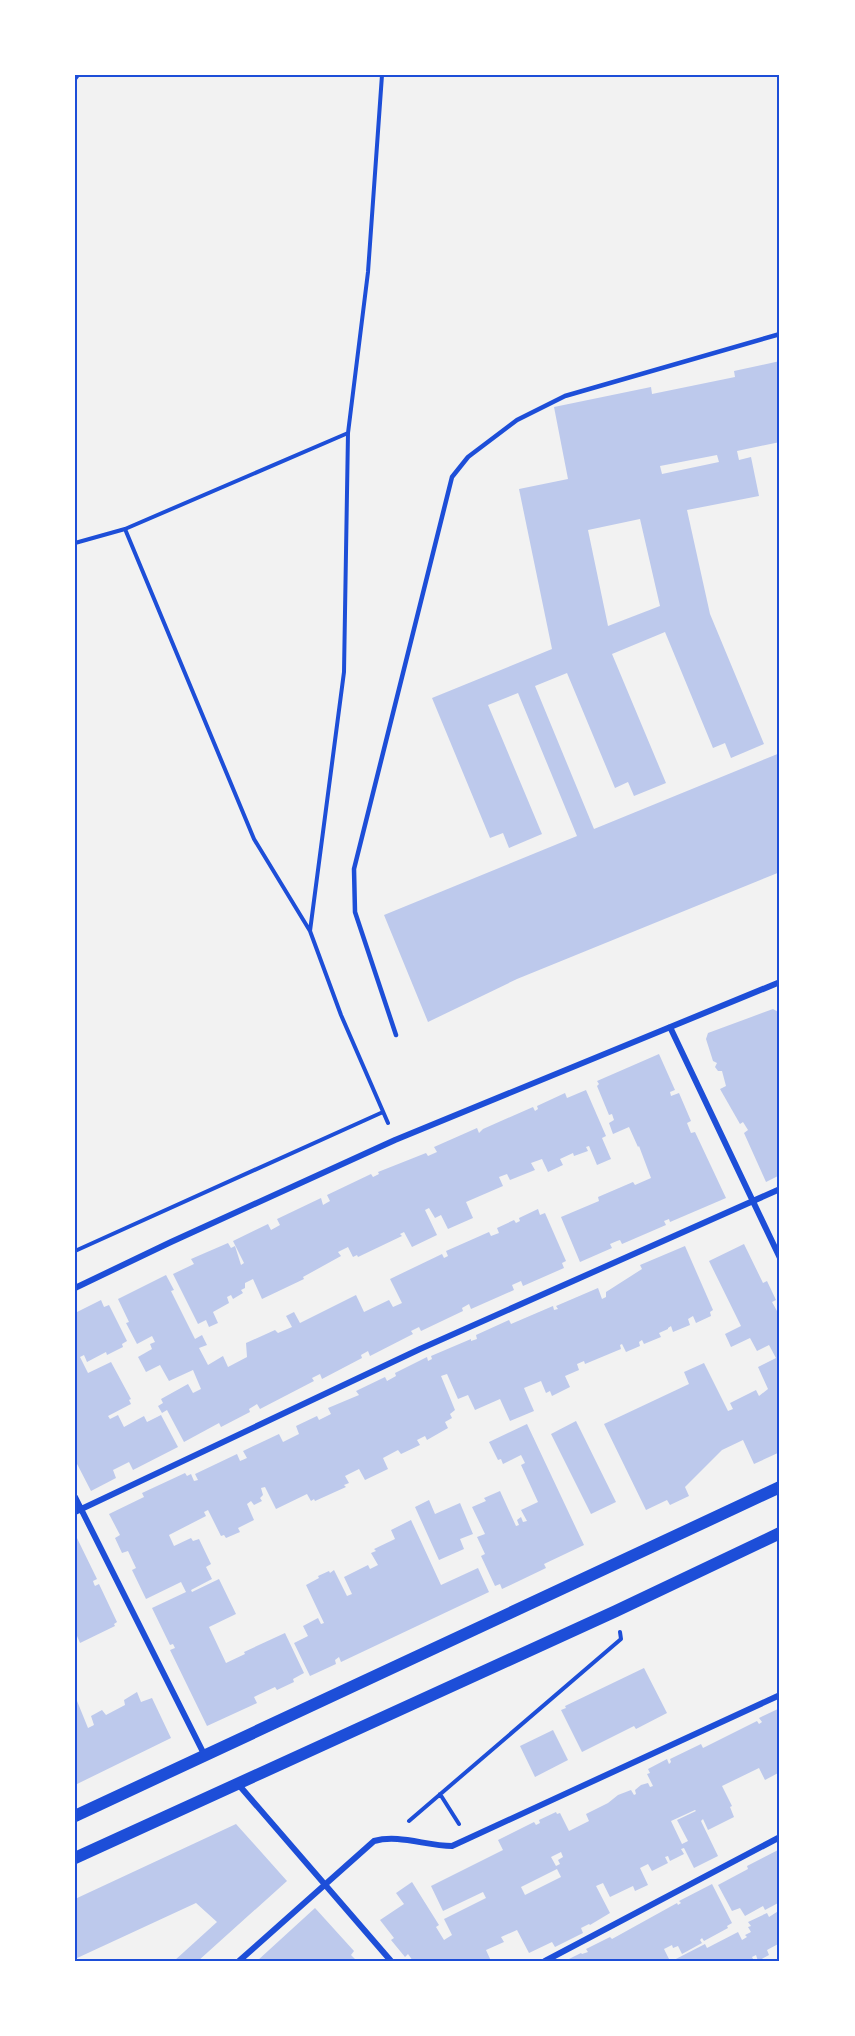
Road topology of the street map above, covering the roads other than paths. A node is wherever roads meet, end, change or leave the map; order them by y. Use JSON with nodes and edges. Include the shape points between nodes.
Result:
{"nodes":[{"id":1,"x":780,"y":334,"type":"edge"},
{"id":2,"x":780,"y":982,"type":"edge"},
{"id":3,"x":670,"y":1027,"type":"junction"},
{"id":4,"x":396,"y":1035,"type":"dead end"},
{"id":5,"x":780,"y":1189,"type":"edge"},
{"id":6,"x":753,"y":1201,"type":"junction"},
{"id":7,"x":780,"y":1258,"type":"edge"},
{"id":8,"x":75,"y":1288,"type":"edge"},
{"id":9,"x":780,"y":1487,"type":"edge"},
{"id":10,"x":75,"y":1497,"type":"edge"},
{"id":11,"x":78,"y":1510,"type":"edge"},
{"id":12,"x":778,"y":1538,"type":"edge"},
{"id":13,"x":780,"y":1695,"type":"edge"},
{"id":14,"x":205,"y":1756,"type":"junction"},
{"id":15,"x":237,"y":1783,"type":"junction"},
{"id":16,"x":75,"y":1816,"type":"edge"},
{"id":17,"x":780,"y":1837,"type":"edge"},
{"id":18,"x":75,"y":1858,"type":"edge"},
{"id":19,"x":326,"y":1886,"type":"junction"},
{"id":20,"x":239,"y":1961,"type":"edge"},
{"id":21,"x":391,"y":1961,"type":"edge"},
{"id":22,"x":545,"y":1961,"type":"edge"}],
"edges":[{"from":1,"to":4,"type":"lane","via":[[565,396],[517,420],[468,457],[452,477],[354,869],[355,912]]},
{"from":2,"to":3,"type":"street"},
{"from":3,"to":6,"type":"street"},
{"from":3,"to":8,"type":"street","via":[[395,1140]]},
{"from":5,"to":6,"type":"street"},
{"from":6,"to":7,"type":"street"},
{"from":6,"to":11,"type":"street","via":[[420,1349]]},
{"from":9,"to":14,"type":"main road"},
{"from":10,"to":11,"type":"street"},
{"from":11,"to":14,"type":"street"},
{"from":12,"to":15,"type":"main road"},
{"from":13,"to":19,"type":"street","via":[[452,1846],[386,1838],[374,1841]]},
{"from":14,"to":16,"type":"main road"},
{"from":15,"to":18,"type":"main road"},
{"from":15,"to":19,"type":"street"},
{"from":17,"to":22,"type":"street"},
{"from":19,"to":20,"type":"street"},
{"from":19,"to":21,"type":"street"}]}
